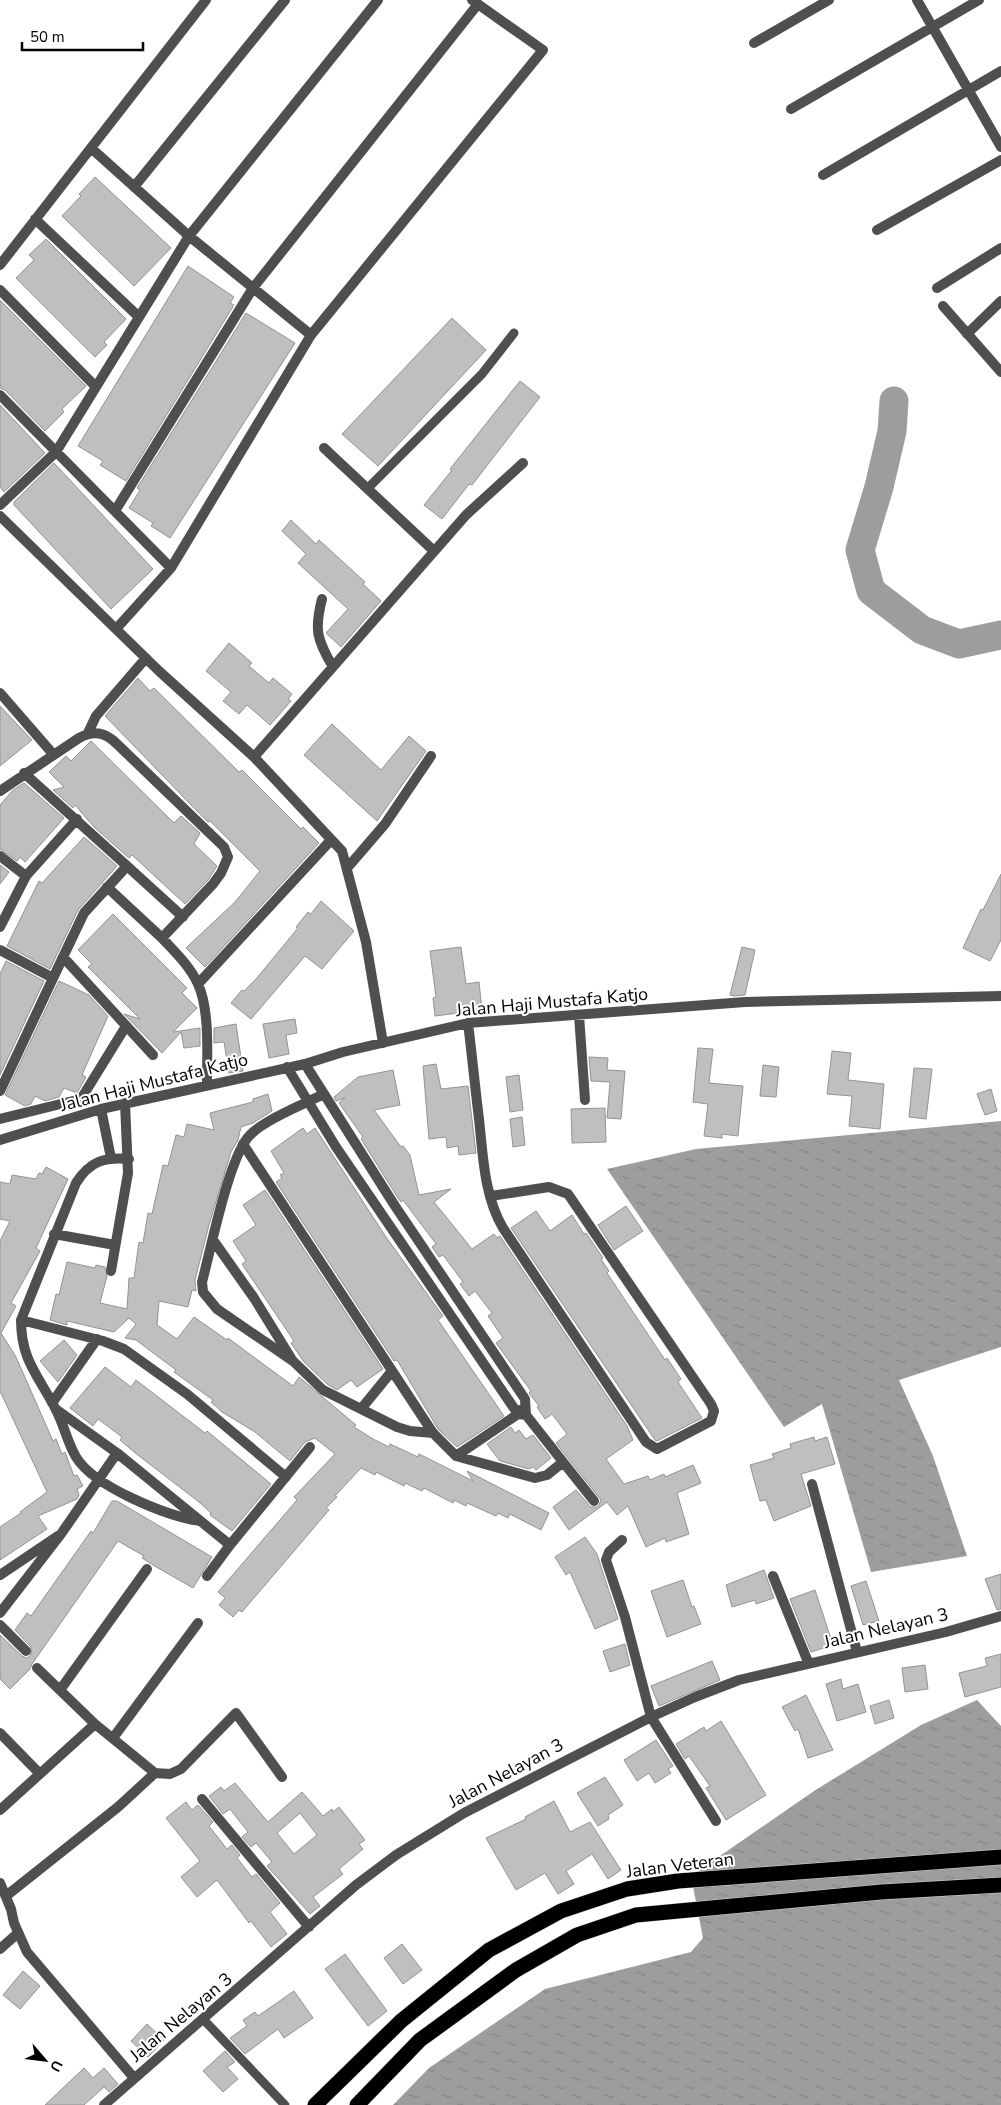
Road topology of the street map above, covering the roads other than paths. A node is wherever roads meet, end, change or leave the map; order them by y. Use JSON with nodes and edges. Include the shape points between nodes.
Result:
{"nodes":[{"id":1,"x":206,"y":0,"type":"edge"},
{"id":2,"x":285,"y":0,"type":"edge"},
{"id":3,"x":378,"y":0,"type":"edge"},
{"id":4,"x":829,"y":0,"type":"edge"},
{"id":5,"x":918,"y":0,"type":"edge"},
{"id":6,"x":979,"y":0,"type":"edge"},
{"id":7,"x":475,"y":2,"type":"edge"},
{"id":8,"x":932,"y":28,"type":"junction"},
{"id":9,"x":754,"y":43,"type":"dead end"},
{"id":10,"x":1001,"y":71,"type":"edge"},
{"id":11,"x":969,"y":90,"type":"junction"},
{"id":12,"x":791,"y":109,"type":"dead end"},
{"id":13,"x":1001,"y":147,"type":"edge"},
{"id":14,"x":91,"y":148,"type":"junction"},
{"id":15,"x":1001,"y":160,"type":"edge"},
{"id":16,"x":823,"y":175,"type":"dead end"},
{"id":17,"x":134,"y":187,"type":"junction"},
{"id":18,"x":35,"y":219,"type":"junction"},
{"id":19,"x":877,"y":230,"type":"dead end"},
{"id":20,"x":189,"y":236,"type":"junction"},
{"id":21,"x":1001,"y":248,"type":"edge"},
{"id":22,"x":0,"y":265,"type":"edge"},
{"id":23,"x":253,"y":288,"type":"junction"},
{"id":24,"x":937,"y":288,"type":"dead end"},
{"id":25,"x":0,"y":290,"type":"edge"},
{"id":26,"x":1001,"y":301,"type":"edge"},
{"id":27,"x":943,"y":306,"type":"dead end"},
{"id":28,"x":139,"y":317,"type":"junction"},
{"id":29,"x":514,"y":333,"type":"dead end"},
{"id":30,"x":967,"y":334,"type":"junction"},
{"id":31,"x":311,"y":335,"type":"junction"},
{"id":32,"x":1001,"y":372,"type":"edge"},
{"id":33,"x":96,"y":387,"type":"junction"},
{"id":34,"x":0,"y":395,"type":"edge"},
{"id":35,"x":324,"y":448,"type":"dead end"},
{"id":36,"x":56,"y":452,"type":"junction"},
{"id":37,"x":523,"y":463,"type":"dead end"},
{"id":38,"x":368,"y":488,"type":"junction"},
{"id":39,"x":0,"y":505,"type":"edge"},
{"id":40,"x":115,"y":511,"type":"junction"},
{"id":41,"x":0,"y":516,"type":"edge"},
{"id":42,"x":434,"y":551,"type":"junction"},
{"id":43,"x":171,"y":568,"type":"junction"},
{"id":44,"x":322,"y":600,"type":"dead end"},
{"id":45,"x":116,"y":629,"type":"junction"},
{"id":46,"x":146,"y":658,"type":"junction"},
{"id":47,"x":333,"y":667,"type":"junction"},
{"id":48,"x":0,"y":693,"type":"edge"},
{"id":49,"x":88,"y":733,"type":"junction"},
{"id":50,"x":54,"y":754,"type":"junction"},
{"id":51,"x":432,"y":756,"type":"dead end"},
{"id":52,"x":254,"y":757,"type":"junction"},
{"id":53,"x":24,"y":773,"type":"junction"},
{"id":54,"x":0,"y":791,"type":"edge"},
{"id":55,"x":77,"y":819,"type":"junction"},
{"id":56,"x":331,"y":840,"type":"junction"},
{"id":57,"x":0,"y":856,"type":"edge"},
{"id":58,"x":127,"y":866,"type":"junction"},
{"id":59,"x":348,"y":866,"type":"junction"},
{"id":60,"x":26,"y":876,"type":"junction"},
{"id":61,"x":107,"y":887,"type":"junction"},
{"id":62,"x":183,"y":916,"type":"junction"},
{"id":63,"x":0,"y":927,"type":"edge"},
{"id":64,"x":162,"y":938,"type":"junction"},
{"id":65,"x":0,"y":950,"type":"edge"},
{"id":66,"x":63,"y":956,"type":"junction"},
{"id":67,"x":53,"y":978,"type":"junction"},
{"id":68,"x":198,"y":984,"type":"junction"},
{"id":69,"x":1001,"y":996,"type":"edge"},
{"id":70,"x":579,"y":1015,"type":"junction"},
{"id":71,"x":468,"y":1023,"type":"junction"},
{"id":72,"x":126,"y":1026,"type":"junction"},
{"id":73,"x":383,"y":1043,"type":"junction"},
{"id":74,"x":153,"y":1055,"type":"dead end"},
{"id":75,"x":305,"y":1064,"type":"junction"},
{"id":76,"x":287,"y":1067,"type":"junction"},
{"id":77,"x":207,"y":1084,"type":"junction"},
{"id":78,"x":0,"y":1091,"type":"edge"},
{"id":79,"x":324,"y":1094,"type":"junction"},
{"id":80,"x":585,"y":1100,"type":"dead end"},
{"id":81,"x":308,"y":1102,"type":"junction"},
{"id":82,"x":125,"y":1103,"type":"junction"},
{"id":83,"x":101,"y":1109,"type":"junction"},
{"id":84,"x":0,"y":1120,"type":"edge"},
{"id":85,"x":0,"y":1140,"type":"edge"},
{"id":86,"x":242,"y":1144,"type":"junction"},
{"id":87,"x":111,"y":1158,"type":"junction"},
{"id":88,"x":129,"y":1159,"type":"junction"},
{"id":89,"x":491,"y":1196,"type":"junction"},
{"id":90,"x":54,"y":1234,"type":"junction"},
{"id":91,"x":213,"y":1240,"type":"junction"},
{"id":92,"x":115,"y":1245,"type":"junction"},
{"id":93,"x":111,"y":1271,"type":"dead end"},
{"id":94,"x":20,"y":1320,"type":"junction"},
{"id":95,"x":97,"y":1339,"type":"junction"},
{"id":96,"x":293,"y":1361,"type":"junction"},
{"id":97,"x":392,"y":1371,"type":"junction"},
{"id":98,"x":54,"y":1406,"type":"junction"},
{"id":99,"x":361,"y":1409,"type":"junction"},
{"id":100,"x":522,"y":1414,"type":"junction"},
{"id":101,"x":433,"y":1433,"type":"junction"},
{"id":102,"x":310,"y":1447,"type":"dead end"},
{"id":103,"x":117,"y":1453,"type":"junction"},
{"id":104,"x":456,"y":1456,"type":"junction"},
{"id":105,"x":563,"y":1462,"type":"junction"},
{"id":106,"x":286,"y":1477,"type":"junction"},
{"id":107,"x":100,"y":1480,"type":"junction"},
{"id":108,"x":812,"y":1484,"type":"dead end"},
{"id":109,"x":594,"y":1501,"type":"dead end"},
{"id":110,"x":200,"y":1521,"type":"junction"},
{"id":111,"x":61,"y":1534,"type":"junction"},
{"id":112,"x":622,"y":1540,"type":"dead end"},
{"id":113,"x":230,"y":1546,"type":"junction"},
{"id":114,"x":147,"y":1569,"type":"dead end"},
{"id":115,"x":0,"y":1575,"type":"edge"},
{"id":116,"x":207,"y":1576,"type":"dead end"},
{"id":117,"x":773,"y":1576,"type":"dead end"},
{"id":118,"x":0,"y":1613,"type":"edge"},
{"id":119,"x":1001,"y":1616,"type":"edge"},
{"id":120,"x":198,"y":1623,"type":"dead end"},
{"id":121,"x":0,"y":1625,"type":"edge"},
{"id":122,"x":26,"y":1651,"type":"dead end"},
{"id":123,"x":856,"y":1652,"type":"junction"},
{"id":124,"x":808,"y":1662,"type":"junction"},
{"id":125,"x":36,"y":1668,"type":"dead end"},
{"id":126,"x":60,"y":1690,"type":"junction"},
{"id":127,"x":651,"y":1716,"type":"junction"},
{"id":128,"x":96,"y":1724,"type":"junction"},
{"id":129,"x":0,"y":1733,"type":"edge"},
{"id":130,"x":113,"y":1738,"type":"junction"},
{"id":131,"x":156,"y":1773,"type":"junction"},
{"id":132,"x":40,"y":1774,"type":"junction"},
{"id":133,"x":282,"y":1777,"type":"dead end"},
{"id":134,"x":202,"y":1799,"type":"dead end"},
{"id":135,"x":0,"y":1810,"type":"edge"},
{"id":136,"x":716,"y":1821,"type":"dead end"},
{"id":137,"x":1001,"y":1857,"type":"edge"},
{"id":138,"x":0,"y":1883,"type":"edge"},
{"id":139,"x":1001,"y":1886,"type":"edge"},
{"id":140,"x":6,"y":1896,"type":"junction"},
{"id":141,"x":309,"y":1927,"type":"junction"},
{"id":142,"x":18,"y":1933,"type":"junction"},
{"id":143,"x":0,"y":1948,"type":"edge"},
{"id":144,"x":203,"y":2019,"type":"junction"},
{"id":145,"x":134,"y":2078,"type":"junction"},
{"id":146,"x":104,"y":2105,"type":"edge"},
{"id":147,"x":285,"y":2105,"type":"edge"},
{"id":148,"x":315,"y":2105,"type":"edge"},
{"id":149,"x":357,"y":2105,"type":"edge"}],
"edges":[{"from":1,"to":14,"type":"street"},
{"from":2,"to":17,"type":"street"},
{"from":3,"to":20,"type":"street"},
{"from":4,"to":9,"type":"street"},
{"from":5,"to":8,"type":"street"},
{"from":6,"to":8,"type":"street"},
{"from":7,"to":23,"type":"street"},
{"from":7,"to":31,"type":"street","via":[[543,50]]},
{"from":8,"to":11,"type":"street"},
{"from":8,"to":12,"type":"street"},
{"from":10,"to":11,"type":"street"},
{"from":11,"to":13,"type":"street"},
{"from":11,"to":16,"type":"street"},
{"from":14,"to":17,"type":"street"},
{"from":14,"to":18,"type":"street"},
{"from":15,"to":19,"type":"street"},
{"from":17,"to":20,"type":"street"},
{"from":18,"to":22,"type":"street"},
{"from":18,"to":28,"type":"street"},
{"from":20,"to":23,"type":"street"},
{"from":20,"to":28,"type":"street"},
{"from":21,"to":24,"type":"street"},
{"from":23,"to":31,"type":"street"},
{"from":23,"to":40,"type":"street"},
{"from":25,"to":33,"type":"street"},
{"from":26,"to":30,"type":"street"},
{"from":27,"to":30,"type":"street"},
{"from":28,"to":33,"type":"street"},
{"from":29,"to":38,"type":"lane","via":[[482,374]]},
{"from":30,"to":32,"type":"street"},
{"from":31,"to":43,"type":"street"},
{"from":33,"to":36,"type":"street"},
{"from":34,"to":36,"type":"street"},
{"from":35,"to":38,"type":"street"},
{"from":36,"to":39,"type":"street"},
{"from":36,"to":40,"type":"street"},
{"from":37,"to":42,"type":"street","via":[[466,515]]},
{"from":38,"to":42,"type":"street"},
{"from":40,"to":43,"type":"street"},
{"from":41,"to":45,"type":"street"},
{"from":42,"to":47,"type":"street"},
{"from":43,"to":45,"type":"street"},
{"from":44,"to":47,"type":"street","via":[[316,621],[319,642]]},
{"from":45,"to":46,"type":"street"},
{"from":46,"to":49,"type":"street","via":[[96,716]]},
{"from":46,"to":52,"type":"street"},
{"from":47,"to":52,"type":"street"},
{"from":48,"to":50,"type":"street"},
{"from":49,"to":50,"type":"street"},
{"from":49,"to":62,"type":"street","via":[[99,732],[109,736],[227,852],[222,873]]},
{"from":50,"to":53,"type":"street"},
{"from":51,"to":59,"type":"street","via":[[385,824]]},
{"from":52,"to":56,"type":"street"},
{"from":53,"to":54,"type":"street"},
{"from":53,"to":55,"type":"street"},
{"from":55,"to":58,"type":"street"},
{"from":55,"to":60,"type":"street"},
{"from":56,"to":59,"type":"street","via":[[342,851]]},
{"from":56,"to":68,"type":"street"},
{"from":57,"to":60,"type":"street"},
{"from":58,"to":61,"type":"street"},
{"from":58,"to":62,"type":"street"},
{"from":59,"to":73,"type":"street","via":[[366,942]]},
{"from":60,"to":63,"type":"street"},
{"from":61,"to":64,"type":"street"},
{"from":61,"to":66,"type":"street","via":[[84,913]]},
{"from":62,"to":64,"type":"street"},
{"from":64,"to":68,"type":"street","via":[[189,968]]},
{"from":65,"to":67,"type":"street"},
{"from":66,"to":67,"type":"street"},
{"from":66,"to":72,"type":"street"},
{"from":67,"to":78,"type":"street"},
{"from":68,"to":77,"type":"street","via":[[207,1033]]},
{"from":69,"to":70,"type":"street","name":"Jalan Haji Mustafa Katjo","via":[[786,1000]]},
{"from":70,"to":71,"type":"street","name":"Jalan Haji Mustafa Katjo"},
{"from":70,"to":80,"type":"street"},
{"from":71,"to":73,"type":"street","name":"Jalan Haji Mustafa Katjo"},
{"from":71,"to":89,"type":"street","via":[[484,1164]]},
{"from":72,"to":74,"type":"street"},
{"from":72,"to":84,"type":"street","via":[[81,1098]]},
{"from":73,"to":75,"type":"street","name":"Jalan Haji Mustafa Katjo"},
{"from":75,"to":76,"type":"street","name":"Jalan Haji Mustafa Katjo"},
{"from":75,"to":79,"type":"street"},
{"from":76,"to":77,"type":"street","name":"Jalan Haji Mustafa Katjo"},
{"from":76,"to":81,"type":"street"},
{"from":77,"to":82,"type":"street","name":"Jalan Haji Mustafa Katjo"},
{"from":79,"to":81,"type":"street"},
{"from":79,"to":100,"type":"street","via":[[525,1399]]},
{"from":81,"to":86,"type":"street","via":[[261,1127]]},
{"from":81,"to":100,"type":"street"},
{"from":82,"to":83,"type":"street","name":"Jalan Haji Mustafa Katjo"},
{"from":82,"to":88,"type":"street"},
{"from":83,"to":85,"type":"street","name":"Jalan Haji Mustafa Katjo"},
{"from":83,"to":87,"type":"street"},
{"from":86,"to":91,"type":"street"},
{"from":86,"to":97,"type":"street"},
{"from":87,"to":88,"type":"street"},
{"from":87,"to":90,"type":"street","via":[[101,1159],[82,1173]]},
{"from":88,"to":92,"type":"street"},
{"from":89,"to":89,"type":"street","via":[[503,1228],[646,1442],[657,1449],[711,1421],[714,1411],[711,1404],[568,1194],[549,1187]]},
{"from":90,"to":92,"type":"street"},
{"from":90,"to":94,"type":"street"},
{"from":91,"to":96,"type":"street"},
{"from":91,"to":96,"type":"street","via":[[202,1282],[208,1300],[230,1319]]},
{"from":92,"to":93,"type":"street"},
{"from":94,"to":95,"type":"street"},
{"from":94,"to":98,"type":"street","via":[[23,1349]]},
{"from":95,"to":98,"type":"street"},
{"from":95,"to":106,"type":"street","via":[[124,1349],[187,1394]]},
{"from":96,"to":99,"type":"street","via":[[323,1390]]},
{"from":97,"to":99,"type":"street"},
{"from":97,"to":101,"type":"street"},
{"from":98,"to":103,"type":"street"},
{"from":98,"to":107,"type":"street","via":[[76,1458]]},
{"from":99,"to":101,"type":"street","via":[[397,1427]]},
{"from":100,"to":104,"type":"street"},
{"from":100,"to":105,"type":"street"},
{"from":101,"to":104,"type":"street"},
{"from":102,"to":106,"type":"street"},
{"from":103,"to":107,"type":"street"},
{"from":103,"to":110,"type":"street"},
{"from":104,"to":105,"type":"street","via":[[535,1478],[547,1475]]},
{"from":105,"to":109,"type":"street"},
{"from":106,"to":113,"type":"street"},
{"from":107,"to":110,"type":"street","via":[[168,1515]]},
{"from":107,"to":111,"type":"street"},
{"from":108,"to":123,"type":"street"},
{"from":110,"to":113,"type":"street"},
{"from":111,"to":115,"type":"street"},
{"from":111,"to":118,"type":"street"},
{"from":112,"to":127,"type":"street","via":[[609,1552],[606,1560]]},
{"from":113,"to":116,"type":"street"},
{"from":114,"to":126,"type":"street"},
{"from":117,"to":124,"type":"street"},
{"from":119,"to":123,"type":"street","name":"Jalan Nelayan 3"},
{"from":120,"to":130,"type":"street"},
{"from":121,"to":122,"type":"street"},
{"from":123,"to":124,"type":"street","name":"Jalan Nelayan 3"},
{"from":124,"to":127,"type":"street","name":"Jalan Nelayan 3","via":[[739,1680]]},
{"from":125,"to":126,"type":"street"},
{"from":126,"to":128,"type":"street"},
{"from":127,"to":136,"type":"street"},
{"from":127,"to":141,"type":"street","name":"Jalan Nelayan 3","via":[[464,1813],[396,1855]]},
{"from":128,"to":130,"type":"street"},
{"from":128,"to":132,"type":"street"},
{"from":129,"to":132,"type":"street"},
{"from":130,"to":131,"type":"street"},
{"from":131,"to":133,"type":"street","via":[[170,1774],[181,1769],[236,1713]]},
{"from":131,"to":140,"type":"street"},
{"from":132,"to":135,"type":"street"},
{"from":134,"to":141,"type":"street"},
{"from":137,"to":148,"type":"highway","name":"Jalan Veteran","via":[[678,1881],[628,1889],[560,1911],[490,1950],[400,2021]]},
{"from":138,"to":140,"type":"street"},
{"from":139,"to":149,"type":"highway","via":[[881,1892],[636,1915],[577,1935],[516,1970],[420,2040]]},
{"from":140,"to":142,"type":"street"},
{"from":141,"to":144,"type":"street","name":"Jalan Nelayan 3"},
{"from":142,"to":143,"type":"street"},
{"from":142,"to":145,"type":"street","via":[[28,1952]]},
{"from":144,"to":145,"type":"street","name":"Jalan Nelayan 3"},
{"from":144,"to":147,"type":"lane"},
{"from":145,"to":146,"type":"street","name":"Jalan Nelayan 3"}]}
